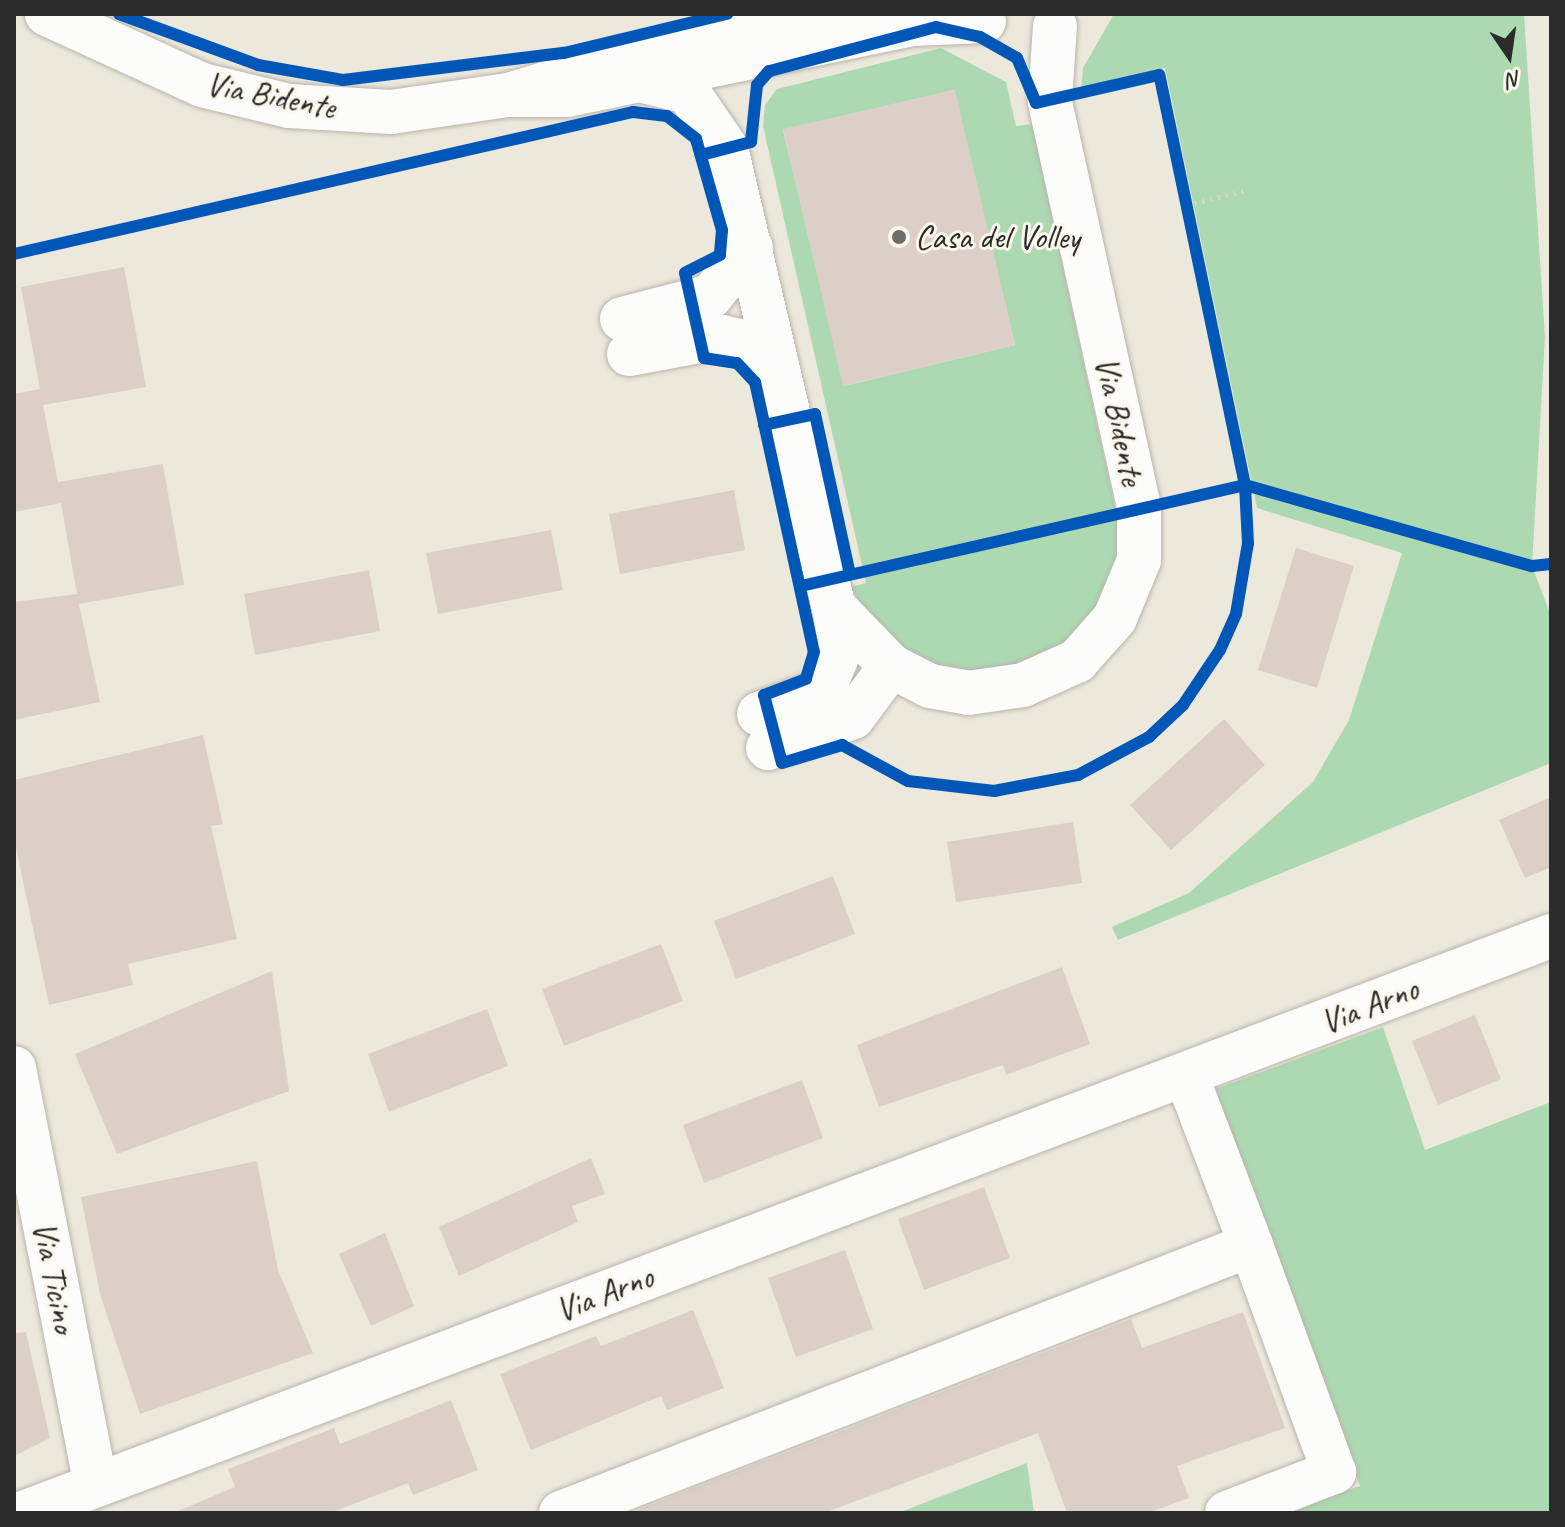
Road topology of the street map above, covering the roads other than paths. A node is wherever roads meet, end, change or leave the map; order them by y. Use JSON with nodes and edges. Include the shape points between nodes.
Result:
{"nodes":[{"id":1,"x":47,"y":14,"type":"edge"},
{"id":2,"x":854,"y":14,"type":"edge"},
{"id":3,"x":981,"y":18,"type":"edge"},
{"id":4,"x":1060,"y":20,"type":"edge"},
{"id":5,"x":695,"y":30,"type":"edge"},
{"id":6,"x":647,"y":82,"type":"junction"},
{"id":7,"x":508,"y":95,"type":"junction"},
{"id":8,"x":751,"y":247,"type":"junction"},
{"id":9,"x":777,"y":364,"type":"junction"},
{"id":10,"x":834,"y":607,"type":"junction"},
{"id":11,"x":891,"y":666,"type":"junction"},
{"id":12,"x":1551,"y":936,"type":"edge"},
{"id":13,"x":14,"y":1068,"type":"edge"},
{"id":14,"x":1186,"y":1075,"type":"junction"},
{"id":15,"x":1251,"y":1245,"type":"junction"},
{"id":16,"x":96,"y":1485,"type":"junction"},
{"id":17,"x":23,"y":1513,"type":"edge"},
{"id":18,"x":561,"y":1513,"type":"edge"},
{"id":19,"x":1227,"y":1513,"type":"edge"}],
"edges":[{"from":1,"to":7,"type":"street","name":"Via Bidente","via":[[202,85],[289,106],[391,112]]},
{"from":2,"to":5,"type":"street","name":"Via Bidente"},
{"from":3,"to":4,"type":"street","name":"Via Bidente","via":[[1024,37]]},
{"from":3,"to":6,"type":"street","name":"Via Bidente","via":[[913,24]]},
{"from":4,"to":11,"type":"street","name":"Via Bidente","via":[[1050,101],[1139,507],[1139,560],[1115,618],[1077,661],[1023,685],[968,693],[930,686]]},
{"from":5,"to":7,"type":"street","name":"Via Bidente"},
{"from":6,"to":7,"type":"street","name":"Via Bidente","via":[[567,95]]},
{"from":6,"to":8,"type":"street","name":"Via Bidente","via":[[688,92],[710,114]]},
{"from":8,"to":9,"type":"street","name":"Via Bidente"},
{"from":8,"to":9,"type":"street","via":[[711,296],[625,337],[721,337],[754,344]]},
{"from":9,"to":10,"type":"street","name":"Via Bidente"},
{"from":10,"to":11,"type":"street","name":"Via Bidente"},
{"from":10,"to":11,"type":"street","via":[[841,647],[823,691],[763,731],[853,717]]},
{"from":12,"to":14,"type":"street","name":"Via Arno"},
{"from":13,"to":16,"type":"street","name":"Via Ticino"},
{"from":14,"to":15,"type":"street"},
{"from":14,"to":16,"type":"street","name":"Via Arno"},
{"from":15,"to":18,"type":"street"},
{"from":15,"to":19,"type":"street","via":[[1334,1472]]},
{"from":16,"to":17,"type":"street","name":"Via Arno"}]}
